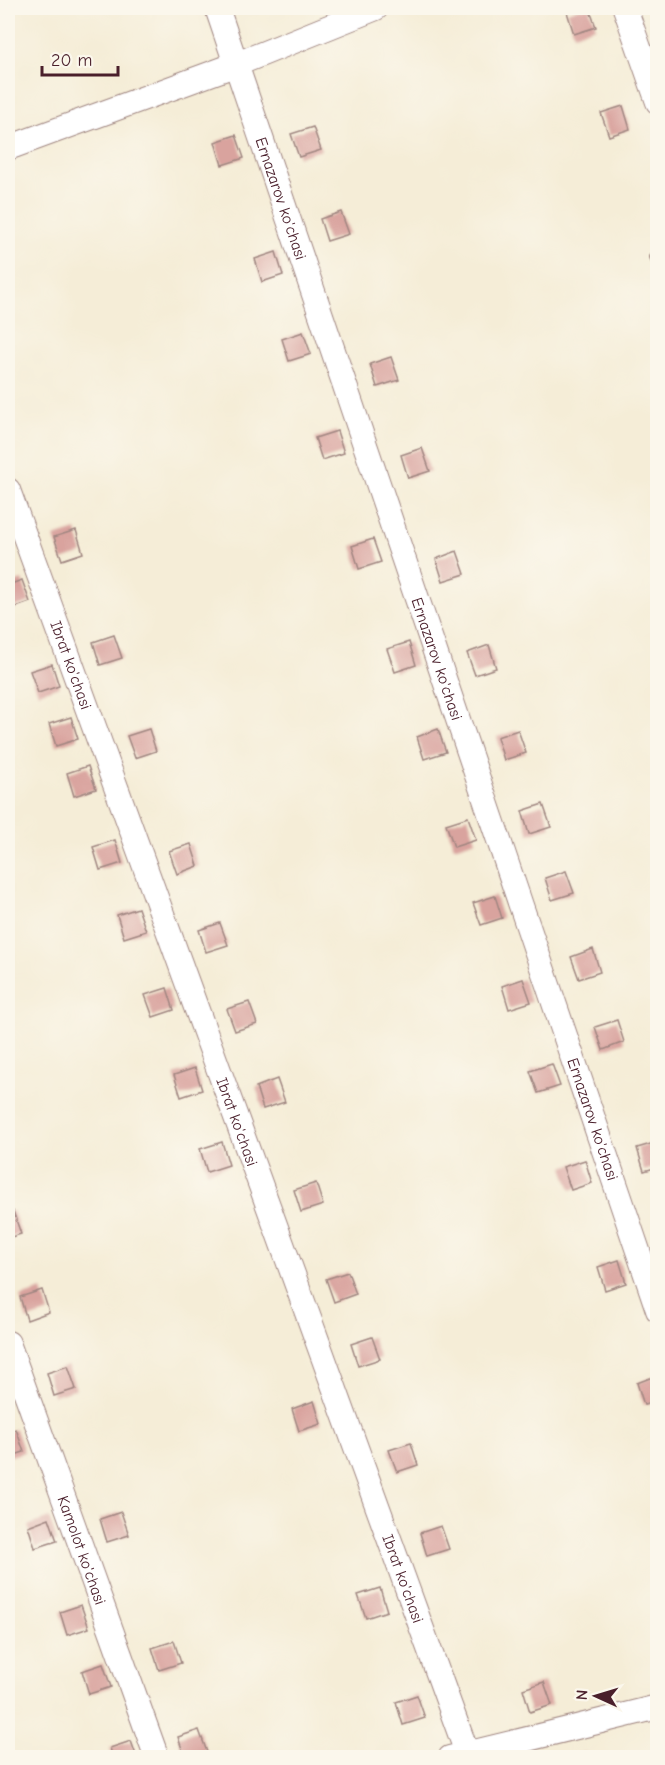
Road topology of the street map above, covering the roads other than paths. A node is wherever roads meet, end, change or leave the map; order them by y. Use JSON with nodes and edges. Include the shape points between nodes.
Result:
{"nodes":[{"id":1,"x":217,"y":8,"type":"edge"},
{"id":2,"x":376,"y":8,"type":"edge"},
{"id":3,"x":625,"y":8,"type":"edge"},
{"id":4,"x":237,"y":64,"type":"junction"},
{"id":5,"x":657,"y":102,"type":"edge"},
{"id":6,"x":8,"y":148,"type":"edge"},
{"id":7,"x":8,"y":490,"type":"edge"},
{"id":8,"x":657,"y":1310,"type":"edge"},
{"id":9,"x":8,"y":1343,"type":"edge"},
{"id":10,"x":657,"y":1707,"type":"edge"},
{"id":11,"x":533,"y":1748,"type":"edge"},
{"id":12,"x":458,"y":1755,"type":"edge"},
{"id":13,"x":158,"y":1758,"type":"edge"}],
"edges":[{"from":1,"to":4,"type":"street","name":"Ernazarov ko'chasi"},
{"from":2,"to":4,"type":"street"},
{"from":3,"to":5,"type":"street"},
{"from":4,"to":6,"type":"street"},
{"from":4,"to":8,"type":"street","name":"Ernazarov ko'chasi"},
{"from":7,"to":12,"type":"street","name":"Ibrat ko'chasi"},
{"from":9,"to":13,"type":"street","name":"Kamolot ko'chasi"},
{"from":10,"to":11,"type":"street"},
{"from":11,"to":12,"type":"street"}]}
